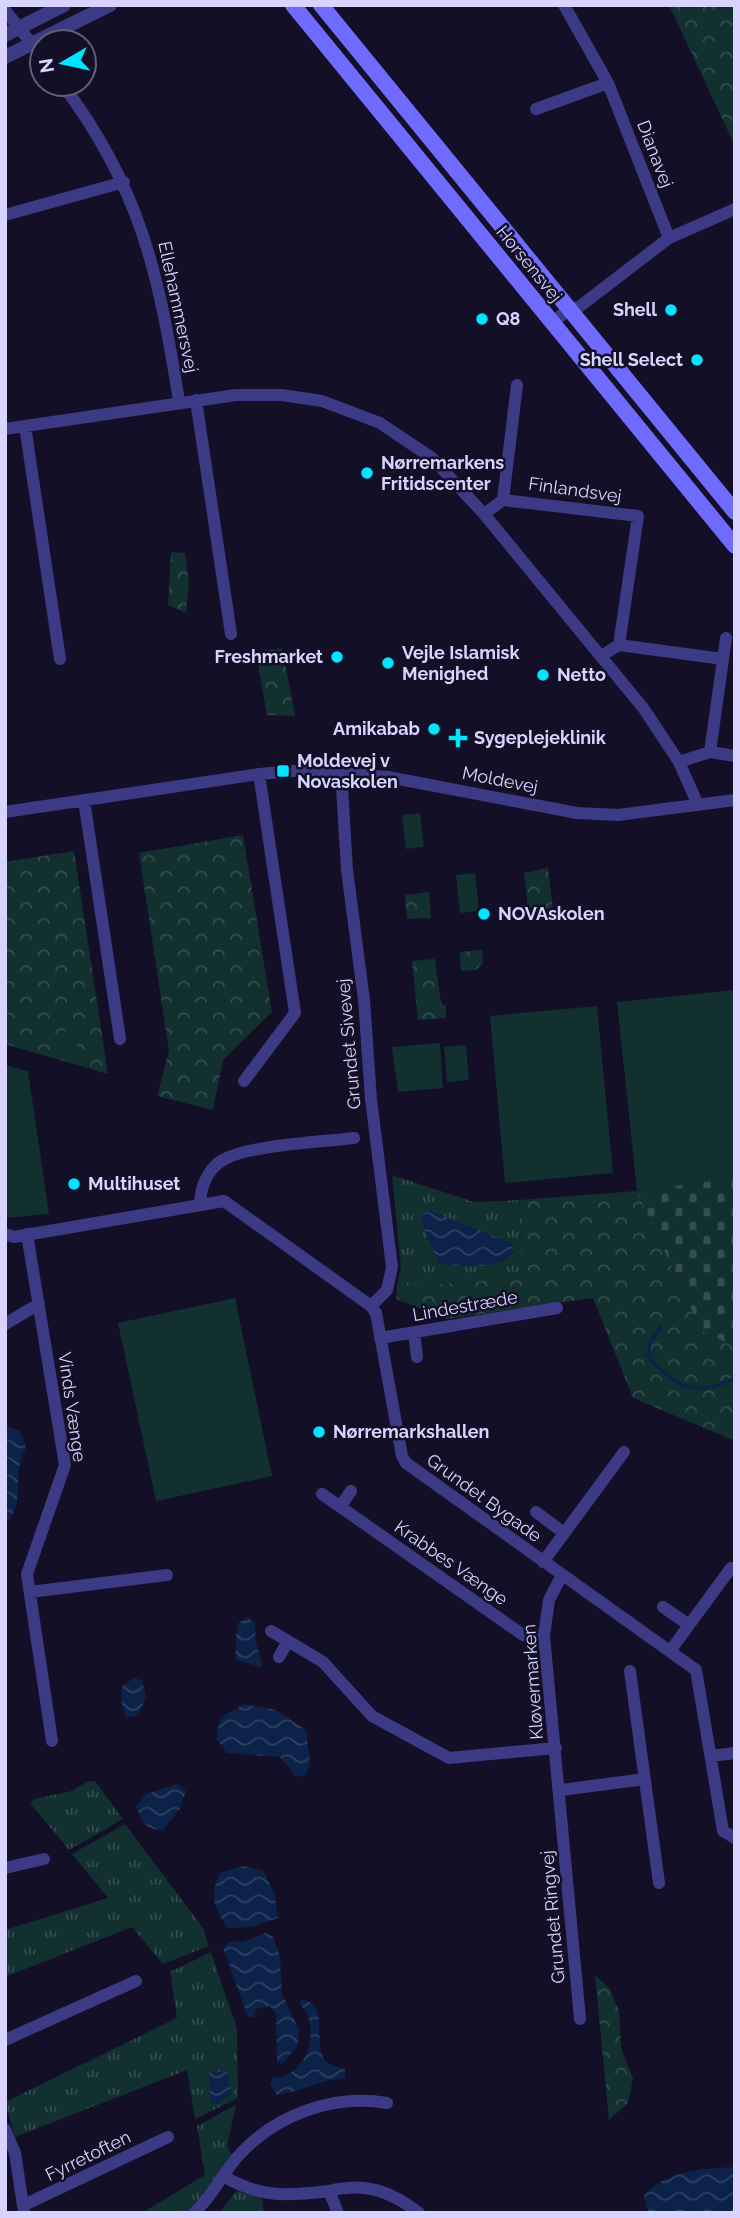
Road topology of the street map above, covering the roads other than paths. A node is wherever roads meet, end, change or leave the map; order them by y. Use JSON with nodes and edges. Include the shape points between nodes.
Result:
{"nodes":[{"id":1,"x":64,"y":5,"type":"edge"},
{"id":2,"x":110,"y":5,"type":"edge"},
{"id":3,"x":293,"y":5,"type":"edge"},
{"id":4,"x":309,"y":5,"type":"edge"},
{"id":5,"x":321,"y":5,"type":"edge"},
{"id":6,"x":564,"y":5,"type":"edge"},
{"id":7,"x":5,"y":10,"type":"edge"},
{"id":8,"x":19,"y":27,"type":"junction"},
{"id":9,"x":63,"y":28,"type":"edge"},
{"id":10,"x":5,"y":35,"type":"edge"},
{"id":11,"x":28,"y":38,"type":"edge"},
{"id":12,"x":28,"y":45,"type":"edge"},
{"id":13,"x":5,"y":57,"type":"edge"},
{"id":14,"x":608,"y":83,"type":"junction"},
{"id":15,"x":396,"y":97,"type":"junction"},
{"id":16,"x":73,"y":98,"type":"edge"},
{"id":17,"x":536,"y":109,"type":"dead end"},
{"id":18,"x":124,"y":181,"type":"junction"},
{"id":19,"x":735,"y":209,"type":"edge"},
{"id":20,"x":5,"y":215,"type":"edge"},
{"id":21,"x":475,"y":228,"type":"junction"},
{"id":22,"x":669,"y":237,"type":"junction"},
{"id":23,"x":569,"y":309,"type":"junction"},
{"id":24,"x":552,"y":323,"type":"junction"},
{"id":25,"x":517,"y":386,"type":"dead end"},
{"id":26,"x":197,"y":400,"type":"junction"},
{"id":27,"x":179,"y":401,"type":"junction"},
{"id":28,"x":648,"y":407,"type":"junction"},
{"id":29,"x":24,"y":426,"type":"junction"},
{"id":30,"x":5,"y":429,"type":"edge"},
{"id":31,"x":503,"y":499,"type":"junction"},
{"id":32,"x":735,"y":512,"type":"edge"},
{"id":33,"x":484,"y":514,"type":"junction"},
{"id":34,"x":735,"y":546,"type":"edge"},
{"id":35,"x":230,"y":634,"type":"dead end"},
{"id":36,"x":726,"y":638,"type":"dead end"},
{"id":37,"x":619,"y":645,"type":"junction"},
{"id":38,"x":601,"y":656,"type":"junction"},
{"id":39,"x":60,"y":659,"type":"dead end"},
{"id":40,"x":723,"y":659,"type":"junction"},
{"id":41,"x":710,"y":752,"type":"junction"},
{"id":42,"x":735,"y":756,"type":"edge"},
{"id":43,"x":679,"y":762,"type":"junction"},
{"id":44,"x":341,"y":771,"type":"junction"},
{"id":45,"x":259,"y":774,"type":"junction"},
{"id":46,"x":84,"y":800,"type":"junction"},
{"id":47,"x":735,"y":800,"type":"edge"},
{"id":48,"x":698,"y":805,"type":"junction"},
{"id":49,"x":5,"y":812,"type":"edge"},
{"id":50,"x":120,"y":1039,"type":"dead end"},
{"id":51,"x":244,"y":1081,"type":"dead end"},
{"id":52,"x":354,"y":1138,"type":"dead end"},
{"id":53,"x":200,"y":1205,"type":"junction"},
{"id":54,"x":5,"y":1234,"type":"edge"},
{"id":55,"x":27,"y":1234,"type":"junction"},
{"id":56,"x":39,"y":1304,"type":"junction"},
{"id":57,"x":371,"y":1307,"type":"junction"},
{"id":58,"x":557,"y":1308,"type":"dead end"},
{"id":59,"x":5,"y":1324,"type":"edge"},
{"id":60,"x":414,"y":1332,"type":"junction"},
{"id":61,"x":380,"y":1338,"type":"junction"},
{"id":62,"x":417,"y":1357,"type":"dead end"},
{"id":63,"x":624,"y":1451,"type":"dead end"},
{"id":64,"x":351,"y":1491,"type":"dead end"},
{"id":65,"x":322,"y":1494,"type":"dead end"},
{"id":66,"x":340,"y":1507,"type":"junction"},
{"id":67,"x":536,"y":1512,"type":"dead end"},
{"id":68,"x":564,"y":1533,"type":"junction"},
{"id":69,"x":543,"y":1562,"type":"junction"},
{"id":70,"x":731,"y":1568,"type":"dead end"},
{"id":71,"x":167,"y":1575,"type":"dead end"},
{"id":72,"x":562,"y":1575,"type":"junction"},
{"id":73,"x":30,"y":1592,"type":"junction"},
{"id":74,"x":663,"y":1607,"type":"dead end"},
{"id":75,"x":689,"y":1625,"type":"junction"},
{"id":76,"x":271,"y":1631,"type":"dead end"},
{"id":77,"x":544,"y":1636,"type":"junction"},
{"id":78,"x":288,"y":1641,"type":"junction"},
{"id":79,"x":670,"y":1651,"type":"junction"},
{"id":80,"x":279,"y":1657,"type":"dead end"},
{"id":81,"x":630,"y":1671,"type":"dead end"},
{"id":82,"x":52,"y":1741,"type":"dead end"},
{"id":83,"x":556,"y":1748,"type":"junction"},
{"id":84,"x":735,"y":1753,"type":"edge"},
{"id":85,"x":711,"y":1756,"type":"junction"},
{"id":86,"x":645,"y":1779,"type":"junction"},
{"id":87,"x":561,"y":1790,"type":"junction"},
{"id":88,"x":562,"y":1811,"type":"joint"},
{"id":89,"x":735,"y":1838,"type":"edge"},
{"id":90,"x":44,"y":1859,"type":"dead end"},
{"id":91,"x":5,"y":1868,"type":"edge"},
{"id":92,"x":659,"y":1883,"type":"dead end"},
{"id":93,"x":136,"y":1981,"type":"dead end"},
{"id":94,"x":580,"y":2019,"type":"dead end"},
{"id":95,"x":5,"y":2040,"type":"edge"},
{"id":96,"x":387,"y":2103,"type":"dead end"},
{"id":97,"x":5,"y":2129,"type":"edge"},
{"id":98,"x":168,"y":2137,"type":"dead end"},
{"id":99,"x":225,"y":2177,"type":"junction"},
{"id":100,"x":330,"y":2191,"type":"junction"},
{"id":101,"x":24,"y":2209,"type":"edge"},
{"id":102,"x":194,"y":2213,"type":"edge"},
{"id":103,"x":338,"y":2213,"type":"edge"},
{"id":104,"x":419,"y":2213,"type":"edge"}],
"edges":[{"from":1,"to":8,"type":"street"},
{"from":2,"to":9,"type":"street"},
{"from":3,"to":21,"type":"main road","name":"Horsensvej"},
{"from":4,"to":15,"type":"main road"},
{"from":5,"to":15,"type":"main road","name":"Horsensvej"},
{"from":6,"to":14,"type":"street","name":"Dianavej"},
{"from":7,"to":8,"type":"street"},
{"from":8,"to":10,"type":"street"},
{"from":8,"to":11,"type":"street"},
{"from":12,"to":13,"type":"street"},
{"from":14,"to":17,"type":"street"},
{"from":14,"to":22,"type":"street","name":"Dianavej"},
{"from":15,"to":23,"type":"main road","name":"Horsensvej"},
{"from":16,"to":18,"type":"street","name":"Ellehammersvej"},
{"from":18,"to":20,"type":"street"},
{"from":18,"to":27,"type":"street","name":"Ellehammersvej","via":[[148,244]]},
{"from":19,"to":22,"type":"street"},
{"from":21,"to":23,"type":"main road","via":[[498,241],[553,309]]},
{"from":21,"to":24,"type":"main road","name":"Horsensvej"},
{"from":22,"to":23,"type":"street","via":[[579,307]]},
{"from":23,"to":24,"type":"street"},
{"from":23,"to":28,"type":"main road","name":"Horsensvej"},
{"from":24,"to":28,"type":"main road","via":[[567,322],[629,398]]},
{"from":24,"to":34,"type":"main road","name":"Horsensvej"},
{"from":25,"to":31,"type":"street","name":"Finlandsvej"},
{"from":26,"to":27,"type":"street"},
{"from":26,"to":33,"type":"street","via":[[282,395],[322,401],[380,422],[432,458]]},
{"from":26,"to":35,"type":"street"},
{"from":27,"to":29,"type":"street"},
{"from":28,"to":32,"type":"main road","name":"Horsensvej"},
{"from":29,"to":30,"type":"street"},
{"from":29,"to":39,"type":"street"},
{"from":31,"to":33,"type":"street","name":"Finlandsvej"},
{"from":31,"to":37,"type":"street","name":"Finlandsvej","via":[[638,516]]},
{"from":33,"to":38,"type":"street"},
{"from":36,"to":40,"type":"street"},
{"from":37,"to":38,"type":"street"},
{"from":37,"to":40,"type":"street"},
{"from":38,"to":43,"type":"street","via":[[645,709]]},
{"from":40,"to":41,"type":"street"},
{"from":41,"to":42,"type":"street"},
{"from":41,"to":43,"type":"street"},
{"from":43,"to":48,"type":"street"},
{"from":44,"to":45,"type":"street","name":"Moldevej"},
{"from":44,"to":48,"type":"street","name":"Moldevej","via":[[577,813],[618,815]]},
{"from":44,"to":57,"type":"street","name":"Grundet Sivevej","via":[[370,1099],[392,1266],[387,1290]]},
{"from":45,"to":46,"type":"street","name":"Moldevej"},
{"from":45,"to":51,"type":"street","via":[[295,1013]]},
{"from":46,"to":49,"type":"street","name":"Moldevej"},
{"from":46,"to":50,"type":"street"},
{"from":47,"to":48,"type":"street","name":"Moldevej"},
{"from":52,"to":53,"type":"street","via":[[229,1157],[209,1173]]},
{"from":53,"to":55,"type":"street"},
{"from":53,"to":57,"type":"street","via":[[224,1201]]},
{"from":54,"to":55,"type":"street"},
{"from":55,"to":56,"type":"street","name":"Vinds Vænge"},
{"from":56,"to":59,"type":"street"},
{"from":56,"to":73,"type":"street","name":"Vinds Vænge","via":[[65,1465],[30,1563]]},
{"from":57,"to":61,"type":"street","name":"Grundet Bygade"},
{"from":58,"to":60,"type":"street","name":"Lindestræde"},
{"from":60,"to":61,"type":"street","name":"Lindestræde"},
{"from":60,"to":62,"type":"street"},
{"from":61,"to":69,"type":"street","name":"Grundet Bygade","via":[[407,1463]]},
{"from":63,"to":68,"type":"street"},
{"from":64,"to":66,"type":"street"},
{"from":65,"to":66,"type":"street","name":"Krabbes Vænge"},
{"from":66,"to":77,"type":"street","name":"Krabbes Vænge","via":[[523,1635]]},
{"from":67,"to":68,"type":"street"},
{"from":68,"to":69,"type":"street"},
{"from":69,"to":72,"type":"street","name":"Grundet Bygade"},
{"from":70,"to":75,"type":"street"},
{"from":71,"to":73,"type":"street"},
{"from":72,"to":77,"type":"street","name":"Kløvermarken","via":[[549,1600]]},
{"from":72,"to":79,"type":"street","name":"Grundet Bygade"},
{"from":73,"to":82,"type":"street","name":"Vinds Vænge"},
{"from":74,"to":75,"type":"street"},
{"from":75,"to":79,"type":"street"},
{"from":76,"to":78,"type":"street"},
{"from":77,"to":83,"type":"street","name":"Kløvermarken"},
{"from":78,"to":80,"type":"street"},
{"from":78,"to":83,"type":"street","via":[[323,1662],[372,1716],[449,1758]]},
{"from":79,"to":85,"type":"street","name":"Grundet Bygade","via":[[696,1671]]},
{"from":81,"to":86,"type":"street"},
{"from":83,"to":87,"type":"street","name":"Kløvermarken"},
{"from":84,"to":85,"type":"street"},
{"from":85,"to":89,"type":"street","name":"Grundet Bygade","via":[[723,1831]]},
{"from":86,"to":87,"type":"street"},
{"from":86,"to":92,"type":"street"},
{"from":87,"to":88,"type":"street","name":"Kløvermarken"},
{"from":88,"to":94,"type":"street","name":"Grundet Ringvej"},
{"from":90,"to":91,"type":"street"},
{"from":93,"to":95,"type":"street"},
{"from":96,"to":99,"type":"street","via":[[347,2102],[296,2113],[248,2146]]},
{"from":97,"to":101,"type":"street","name":"Fyrretoften","via":[[15,2153]]},
{"from":98,"to":101,"type":"street","name":"Fyrretoften"},
{"from":99,"to":100,"type":"street","via":[[256,2193]]},
{"from":99,"to":102,"type":"street"},
{"from":100,"to":103,"type":"street"},
{"from":100,"to":104,"type":"street","via":[[374,2188]]}]}
